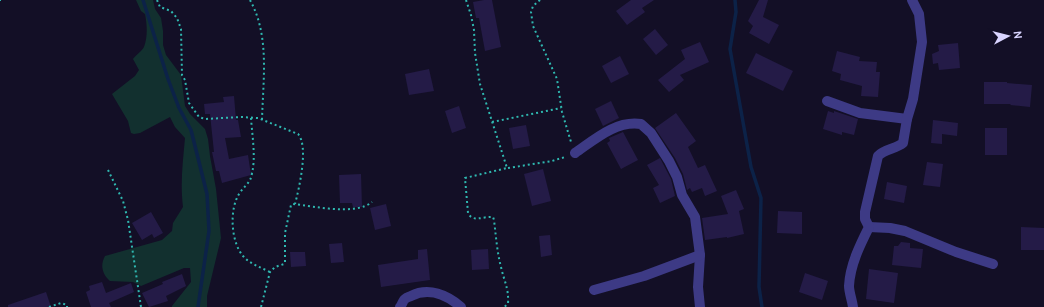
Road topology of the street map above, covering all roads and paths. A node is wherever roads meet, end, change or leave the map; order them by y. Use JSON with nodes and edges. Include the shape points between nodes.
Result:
{"nodes":[{"id":1,"x":157,"y":0,"type":"edge"},
{"id":2,"x":250,"y":0,"type":"edge"},
{"id":3,"x":466,"y":0,"type":"edge"},
{"id":4,"x":540,"y":0,"type":"edge"},
{"id":5,"x":912,"y":0,"type":"edge"},
{"id":6,"x":827,"y":101,"type":"dead end"},
{"id":7,"x":561,"y":108,"type":"junction"},
{"id":8,"x":251,"y":118,"type":"junction"},
{"id":9,"x":907,"y":119,"type":"junction"},
{"id":10,"x":262,"y":120,"type":"junction"},
{"id":11,"x":492,"y":122,"type":"junction"},
{"id":12,"x":574,"y":153,"type":"junction"},
{"id":13,"x":508,"y":168,"type":"junction"},
{"id":14,"x":108,"y":170,"type":"dead end"},
{"id":15,"x":372,"y":202,"type":"dead end"},
{"id":16,"x":295,"y":204,"type":"junction"},
{"id":17,"x":869,"y":227,"type":"junction"},
{"id":18,"x":700,"y":255,"type":"junction"},
{"id":19,"x":993,"y":264,"type":"dead end"},
{"id":20,"x":270,"y":272,"type":"junction"},
{"id":21,"x":594,"y":290,"type":"dead end"},
{"id":22,"x":49,"y":307,"type":"edge"},
{"id":23,"x":68,"y":307,"type":"edge"},
{"id":24,"x":141,"y":307,"type":"edge"},
{"id":25,"x":261,"y":307,"type":"edge"},
{"id":26,"x":400,"y":307,"type":"edge"},
{"id":27,"x":461,"y":307,"type":"edge"},
{"id":28,"x":504,"y":307,"type":"edge"},
{"id":29,"x":700,"y":307,"type":"edge"},
{"id":30,"x":853,"y":307,"type":"edge"}],
"edges":[{"from":1,"to":8,"type":"path","via":[[160,7],[171,11],[180,24],[182,75],[189,103],[198,117]]},
{"from":2,"to":10,"type":"path","via":[[256,10],[263,47]]},
{"from":3,"to":11,"type":"path","via":[[474,30],[480,84]]},
{"from":4,"to":7,"type":"path","via":[[531,12],[533,26],[557,78]]},
{"from":5,"to":9,"type":"street","via":[[919,14],[922,42],[913,99]]},
{"from":6,"to":9,"type":"street","via":[[860,113]]},
{"from":7,"to":11,"type":"path"},
{"from":7,"to":12,"type":"path"},
{"from":8,"to":10,"type":"path"},
{"from":8,"to":20,"type":"path","via":[[253,171],[248,184],[239,194],[232,222],[242,255],[252,264]]},
{"from":9,"to":17,"type":"street","via":[[903,142],[898,147],[881,152],[878,156],[865,212]]},
{"from":10,"to":16,"type":"path","via":[[301,136],[302,169]]},
{"from":11,"to":13,"type":"path"},
{"from":12,"to":13,"type":"path","via":[[552,161]]},
{"from":12,"to":18,"type":"street","via":[[625,123],[641,124],[652,133],[664,151],[682,195],[695,217]]},
{"from":13,"to":28,"type":"path","via":[[465,178],[468,213],[471,218],[493,217],[494,220],[498,256],[508,296],[508,304]]},
{"from":14,"to":24,"type":"path","via":[[123,201],[128,220]]},
{"from":15,"to":16,"type":"path","via":[[358,209]]},
{"from":16,"to":20,"type":"path","via":[[289,209],[285,233],[286,262]]},
{"from":17,"to":19,"type":"street","via":[[905,231]]},
{"from":17,"to":30,"type":"street","via":[[852,264],[849,286]]},
{"from":18,"to":21,"type":"street","via":[[644,276]]},
{"from":18,"to":29,"type":"street"},
{"from":20,"to":25,"type":"path"},
{"from":22,"to":23,"type":"path","via":[[61,304]]},
{"from":26,"to":27,"type":"street","via":[[405,298],[416,293],[430,292],[441,294]]}]}
